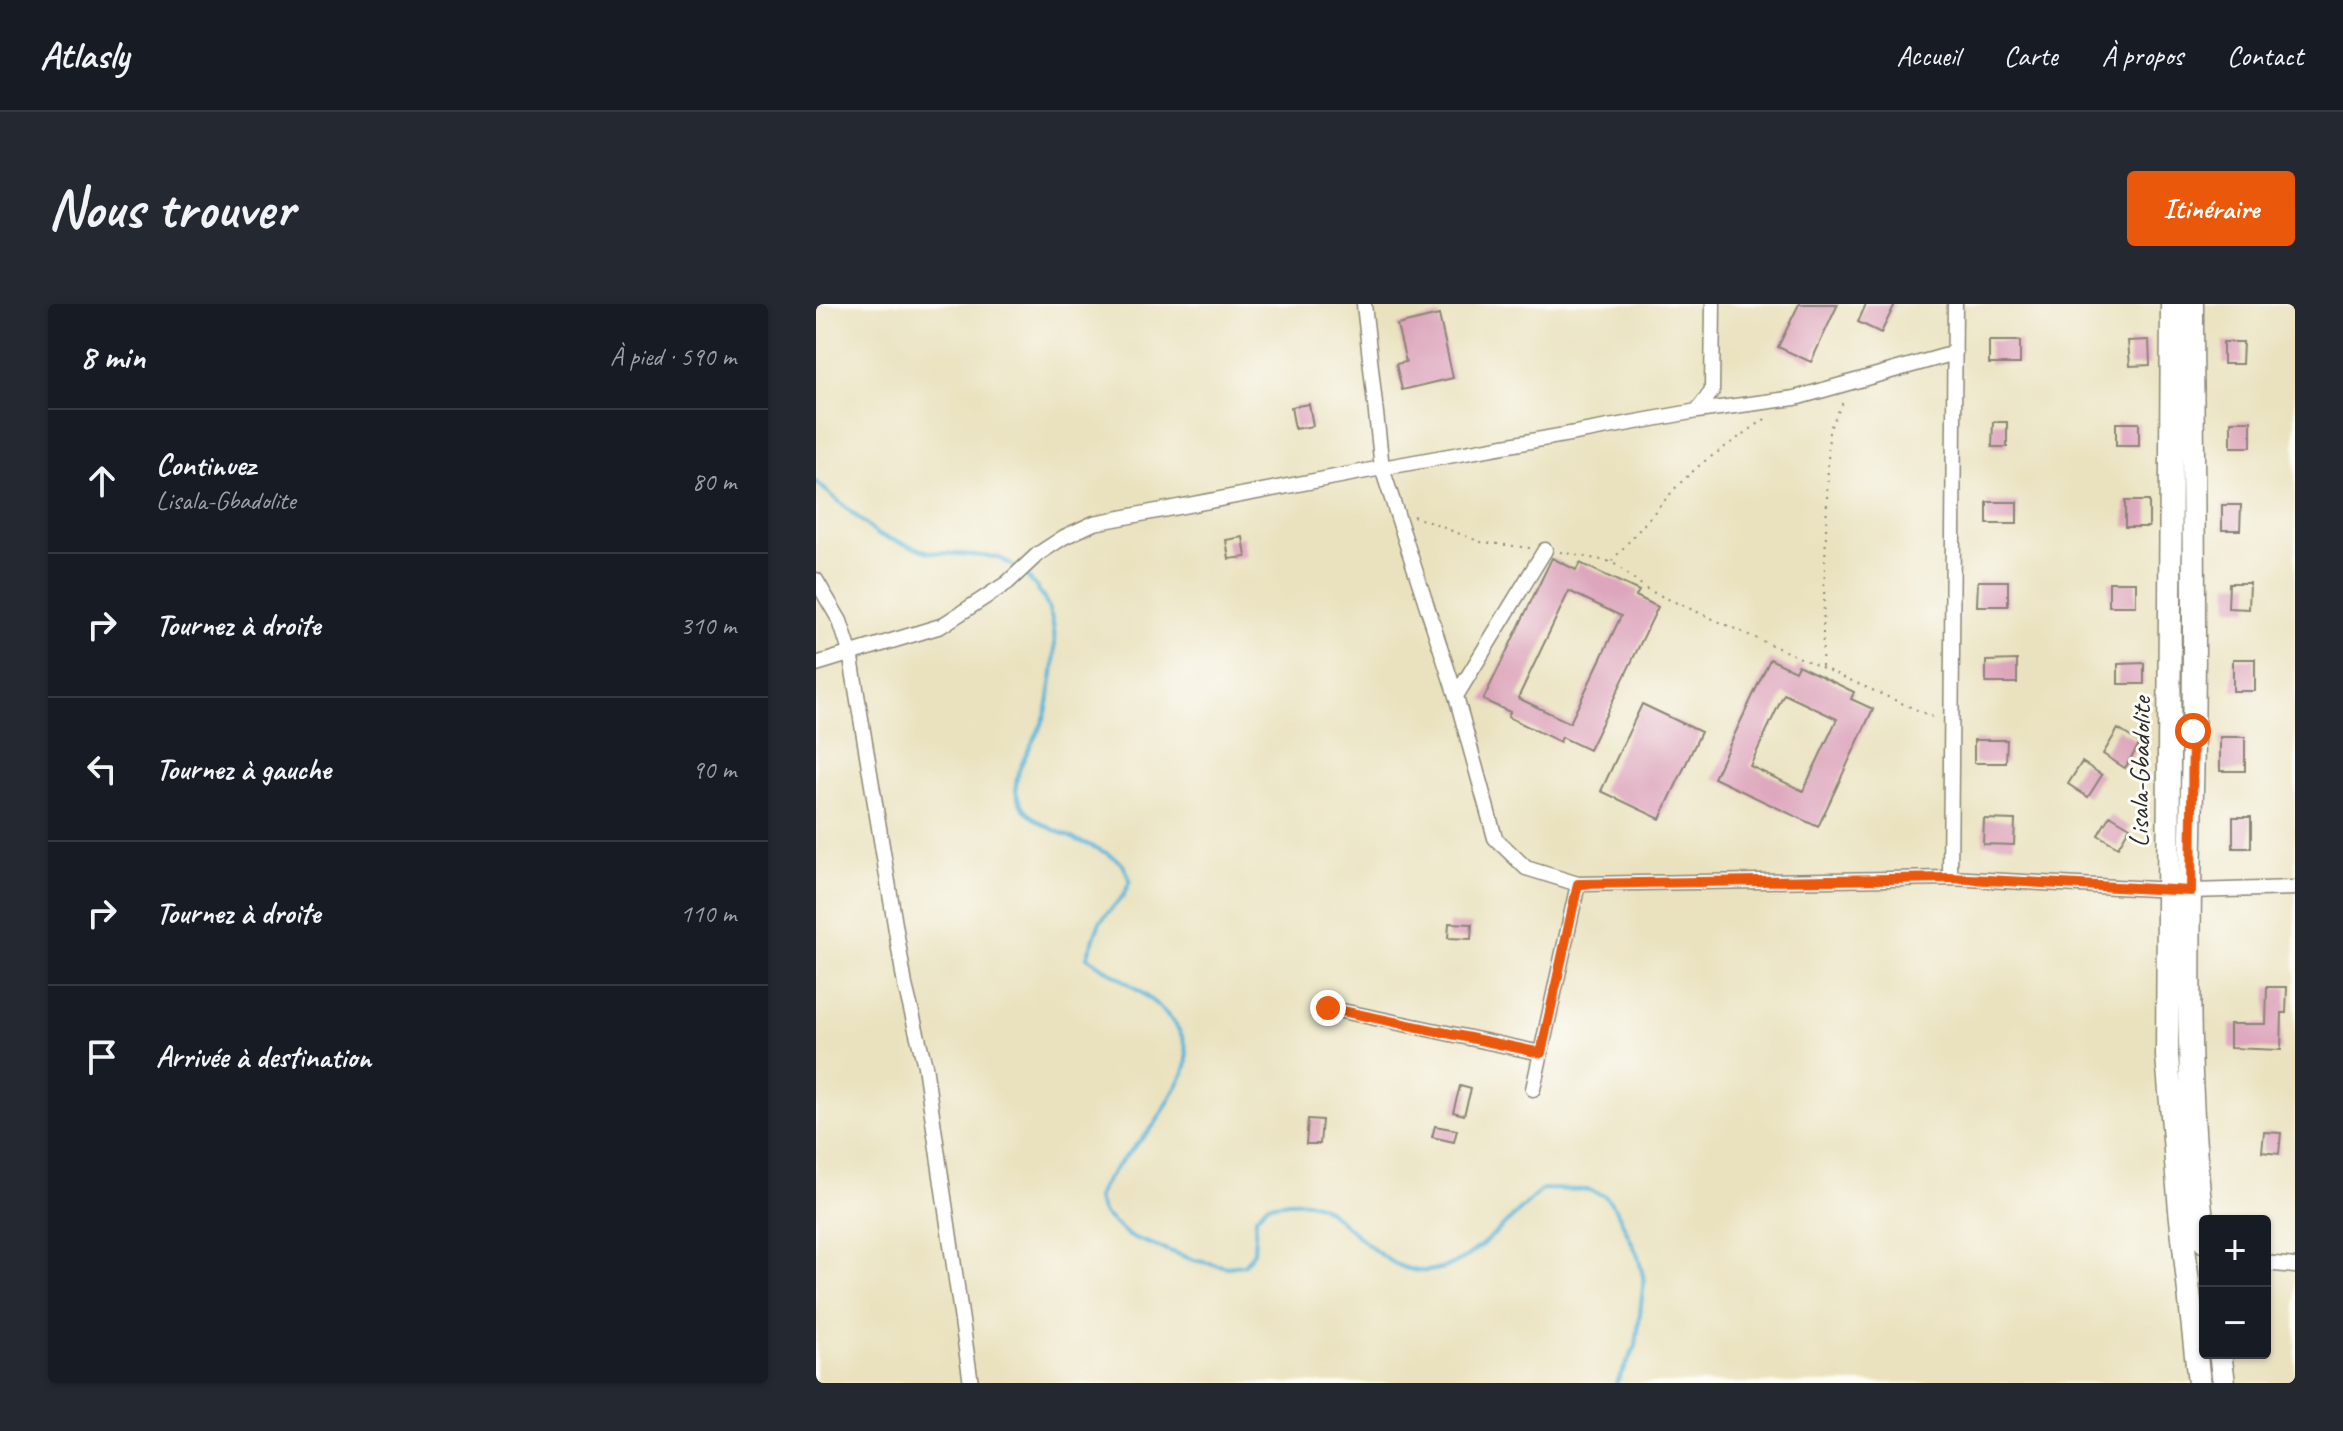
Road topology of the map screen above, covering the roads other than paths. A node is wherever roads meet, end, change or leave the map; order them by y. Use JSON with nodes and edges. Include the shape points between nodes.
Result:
{"nodes":[{"id":1,"x":1364,"y":304,"type":"edge"},
{"id":2,"x":1713,"y":304,"type":"edge"},
{"id":3,"x":1955,"y":304,"type":"edge"},
{"id":4,"x":2172,"y":304,"type":"edge"},
{"id":5,"x":2192,"y":304,"type":"edge"},
{"id":6,"x":1955,"y":353,"type":"junction"},
{"id":7,"x":1697,"y":411,"type":"junction"},
{"id":8,"x":1382,"y":468,"type":"junction"},
{"id":9,"x":1545,"y":550,"type":"road end"},
{"id":10,"x":816,"y":580,"type":"edge"},
{"id":11,"x":850,"y":652,"type":"junction"},
{"id":12,"x":816,"y":664,"type":"edge"},
{"id":13,"x":1456,"y":696,"type":"junction"},
{"id":14,"x":1950,"y":878,"type":"junction"},
{"id":15,"x":1578,"y":884,"type":"junction"},
{"id":16,"x":2295,"y":888,"type":"edge"},
{"id":17,"x":2168,"y":890,"type":"junction"},
{"id":18,"x":2191,"y":891,"type":"junction"},
{"id":19,"x":1328,"y":1008,"type":"dead end"},
{"id":20,"x":1541,"y":1053,"type":"junction"},
{"id":21,"x":1533,"y":1089,"type":"dead end"},
{"id":22,"x":2201,"y":1215,"type":"edge"},
{"id":23,"x":2271,"y":1264,"type":"edge"},
{"id":24,"x":2295,"y":1266,"type":"edge"},
{"id":25,"x":2199,"y":1328,"type":"edge"},
{"id":26,"x":2201,"y":1359,"type":"edge"},
{"id":27,"x":2221,"y":1359,"type":"edge"},
{"id":28,"x":971,"y":1383,"type":"edge"},
{"id":29,"x":2199,"y":1383,"type":"edge"},
{"id":30,"x":2224,"y":1383,"type":"edge"}],
"edges":[{"from":1,"to":8,"type":"street"},
{"from":2,"to":7,"type":"street","via":[[1712,391]]},
{"from":3,"to":6,"type":"street"},
{"from":4,"to":17,"type":"main road","name":"Lisala-Gbadolite"},
{"from":5,"to":18,"type":"main road","name":"Lisala-Gbadolite"},
{"from":6,"to":7,"type":"street","via":[[1795,398]]},
{"from":6,"to":14,"type":"street"},
{"from":7,"to":8,"type":"street"},
{"from":8,"to":11,"type":"street","via":[[1094,523],[1038,554],[1007,583],[941,626]]},
{"from":8,"to":13,"type":"street"},
{"from":9,"to":13,"type":"street"},
{"from":10,"to":11,"type":"street","via":[[840,621]]},
{"from":11,"to":12,"type":"street"},
{"from":11,"to":28,"type":"street","via":[[905,985],[925,1066]]},
{"from":13,"to":15,"type":"street","via":[[1495,838],[1526,868]]},
{"from":14,"to":15,"type":"street"},
{"from":14,"to":17,"type":"street"},
{"from":15,"to":20,"type":"street"},
{"from":16,"to":18,"type":"street"},
{"from":17,"to":18,"type":"street"},
{"from":17,"to":25,"type":"main road","name":"Lisala-Gbadolite","via":[[2167,1056]]},
{"from":18,"to":22,"type":"main road","name":"Lisala-Gbadolite","via":[[2190,1053]]},
{"from":19,"to":20,"type":"street"},
{"from":20,"to":21,"type":"street"},
{"from":23,"to":24,"type":"street"},
{"from":26,"to":29,"type":"main road","name":"Lisala-Gbadolite"},
{"from":27,"to":30,"type":"main road"}]}
